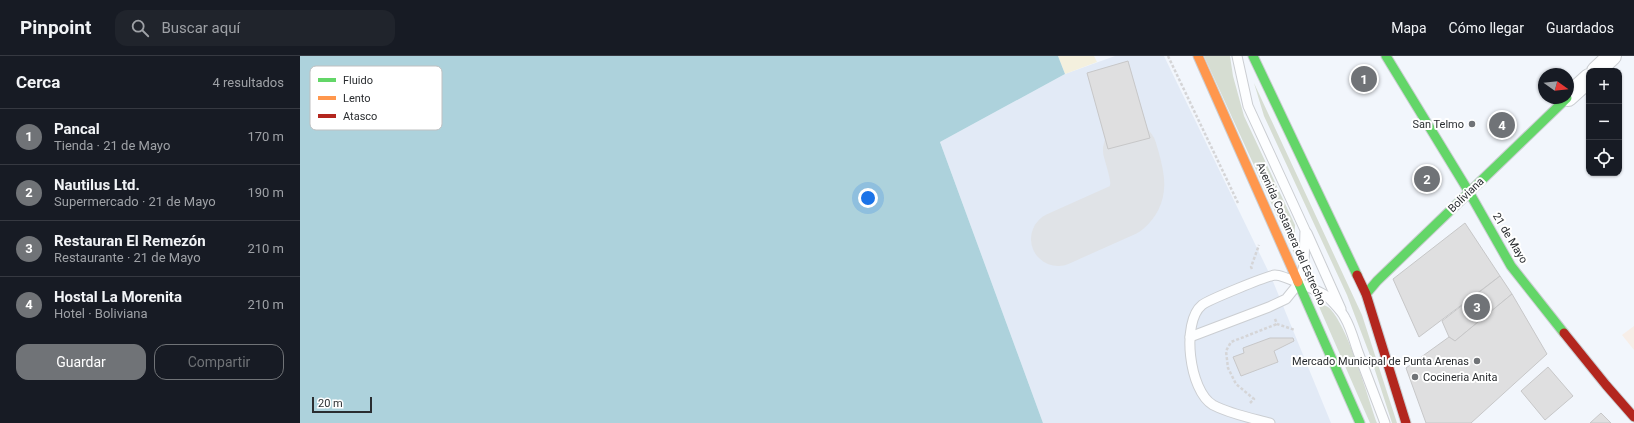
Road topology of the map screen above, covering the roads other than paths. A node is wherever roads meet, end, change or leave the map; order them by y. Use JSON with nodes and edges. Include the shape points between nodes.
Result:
{"nodes":[{"id":1,"x":1198,"y":56,"type":"edge"},
{"id":2,"x":1237,"y":56,"type":"edge"},
{"id":3,"x":1253,"y":56,"type":"edge"},
{"id":4,"x":1386,"y":56,"type":"edge"},
{"id":5,"x":1612,"y":56,"type":"edge"},
{"id":6,"x":1599,"y":68,"type":"edge"},
{"id":7,"x":1586,"y":81,"type":"edge"},
{"id":8,"x":1574,"y":92,"type":"edge"},
{"id":9,"x":1562,"y":104,"type":"edge"},
{"id":10,"x":1469,"y":192,"type":"junction"},
{"id":11,"x":1305,"y":230,"type":"junction"},
{"id":12,"x":1299,"y":283,"type":"junction"},
{"id":13,"x":1366,"y":294,"type":"junction"},
{"id":14,"x":1345,"y":317,"type":"junction"},
{"id":15,"x":1190,"y":337,"type":"junction"},
{"id":16,"x":1634,"y":417,"type":"edge"},
{"id":17,"x":1270,"y":423,"type":"edge"},
{"id":18,"x":1360,"y":423,"type":"edge"},
{"id":19,"x":1385,"y":423,"type":"edge"},
{"id":20,"x":1406,"y":423,"type":"edge"}],
"edges":[{"from":1,"to":12,"type":"main road","name":"Avenida Costanera del Estrecho"},
{"from":2,"to":11,"type":"lane","via":[[1248,106]]},
{"from":3,"to":13,"type":"main road"},
{"from":4,"to":10,"type":"main road","name":"21 de Mayo"},
{"from":5,"to":6,"type":"street"},
{"from":7,"to":8,"type":"street","name":"Boliviana"},
{"from":9,"to":10,"type":"main road","name":"Boliviana"},
{"from":10,"to":13,"type":"main road","name":"Boliviana","via":[[1376,281]]},
{"from":10,"to":16,"type":"main road","name":"21 de Mayo","via":[[1511,266]]},
{"from":11,"to":12,"type":"lane","via":[[1304,265]]},
{"from":11,"to":14,"type":"lane"},
{"from":12,"to":14,"type":"lane","via":[[1327,297]]},
{"from":12,"to":15,"type":"lane","via":[[1286,299]]},
{"from":12,"to":15,"type":"lane","via":[[1276,275],[1257,280],[1202,305],[1193,318]]},
{"from":12,"to":18,"type":"main road","name":"Avenida Costanera del Estrecho"},
{"from":13,"to":20,"type":"main road"},
{"from":14,"to":19,"type":"lane"},
{"from":15,"to":17,"type":"lane","via":[[1190,357],[1194,376],[1211,404]]}]}
